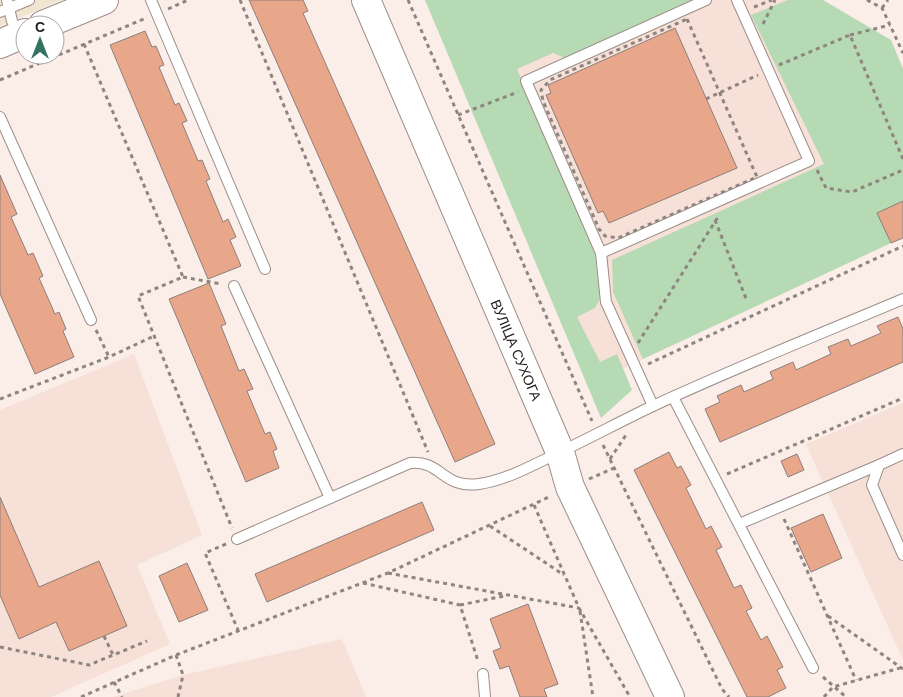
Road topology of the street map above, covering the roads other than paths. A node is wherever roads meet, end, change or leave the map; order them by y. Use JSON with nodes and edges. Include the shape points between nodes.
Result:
{"nodes":[{"id":1,"x":29,"y":0,"type":"edge"},
{"id":2,"x":104,"y":0,"type":"edge"},
{"id":3,"x":151,"y":0,"type":"edge"},
{"id":4,"x":366,"y":0,"type":"edge"},
{"id":5,"x":706,"y":0,"type":"edge"},
{"id":6,"x":737,"y":0,"type":"edge"},
{"id":7,"x":5,"y":7,"type":"edge"},
{"id":8,"x":65,"y":16,"type":"edge"},
{"id":9,"x":15,"y":23,"type":"edge"},
{"id":10,"x":0,"y":117,"type":"edge"},
{"id":11,"x":601,"y":253,"type":"junction"},
{"id":12,"x":265,"y":269,"type":"dead end"},
{"id":13,"x":234,"y":286,"type":"road end"},
{"id":14,"x":903,"y":299,"type":"edge"},
{"id":15,"x":91,"y":320,"type":"road end"},
{"id":16,"x":673,"y":397,"type":"junction"},
{"id":17,"x":653,"y":406,"type":"junction"},
{"id":18,"x":560,"y":452,"type":"junction"},
{"id":19,"x":903,"y":454,"type":"edge"},
{"id":20,"x":879,"y":465,"type":"junction"},
{"id":21,"x":330,"y":498,"type":"junction"},
{"id":22,"x":739,"y":524,"type":"junction"},
{"id":23,"x":237,"y":539,"type":"road end"},
{"id":24,"x":903,"y":555,"type":"edge"},
{"id":25,"x":813,"y":668,"type":"road end"},
{"id":26,"x":482,"y":674,"type":"road end"},
{"id":27,"x":485,"y":697,"type":"edge"},
{"id":28,"x":670,"y":697,"type":"edge"}],
"edges":[{"from":1,"to":7,"type":"lane"},
{"from":2,"to":8,"type":"street"},
{"from":3,"to":12,"type":"lane"},
{"from":4,"to":18,"type":"street","name":"ВУЛІЦА СУХОГА"},
{"from":5,"to":11,"type":"lane","via":[[526,81]]},
{"from":6,"to":11,"type":"lane","via":[[809,161]]},
{"from":7,"to":9,"type":"lane"},
{"from":10,"to":15,"type":"lane"},
{"from":11,"to":17,"type":"lane","via":[[606,302]]},
{"from":13,"to":21,"type":"lane"},
{"from":14,"to":16,"type":"lane"},
{"from":16,"to":17,"type":"lane"},
{"from":16,"to":22,"type":"lane"},
{"from":17,"to":18,"type":"lane"},
{"from":18,"to":21,"type":"lane","via":[[528,468],[480,484],[464,485],[450,481],[423,462],[410,464]]},
{"from":18,"to":28,"type":"street","name":"ВУЛІЦА СУХОГА","via":[[570,488]]},
{"from":19,"to":20,"type":"lane"},
{"from":20,"to":22,"type":"lane"},
{"from":20,"to":24,"type":"lane","via":[[872,485]]},
{"from":21,"to":23,"type":"lane"},
{"from":22,"to":25,"type":"lane"},
{"from":26,"to":27,"type":"lane"}]}
